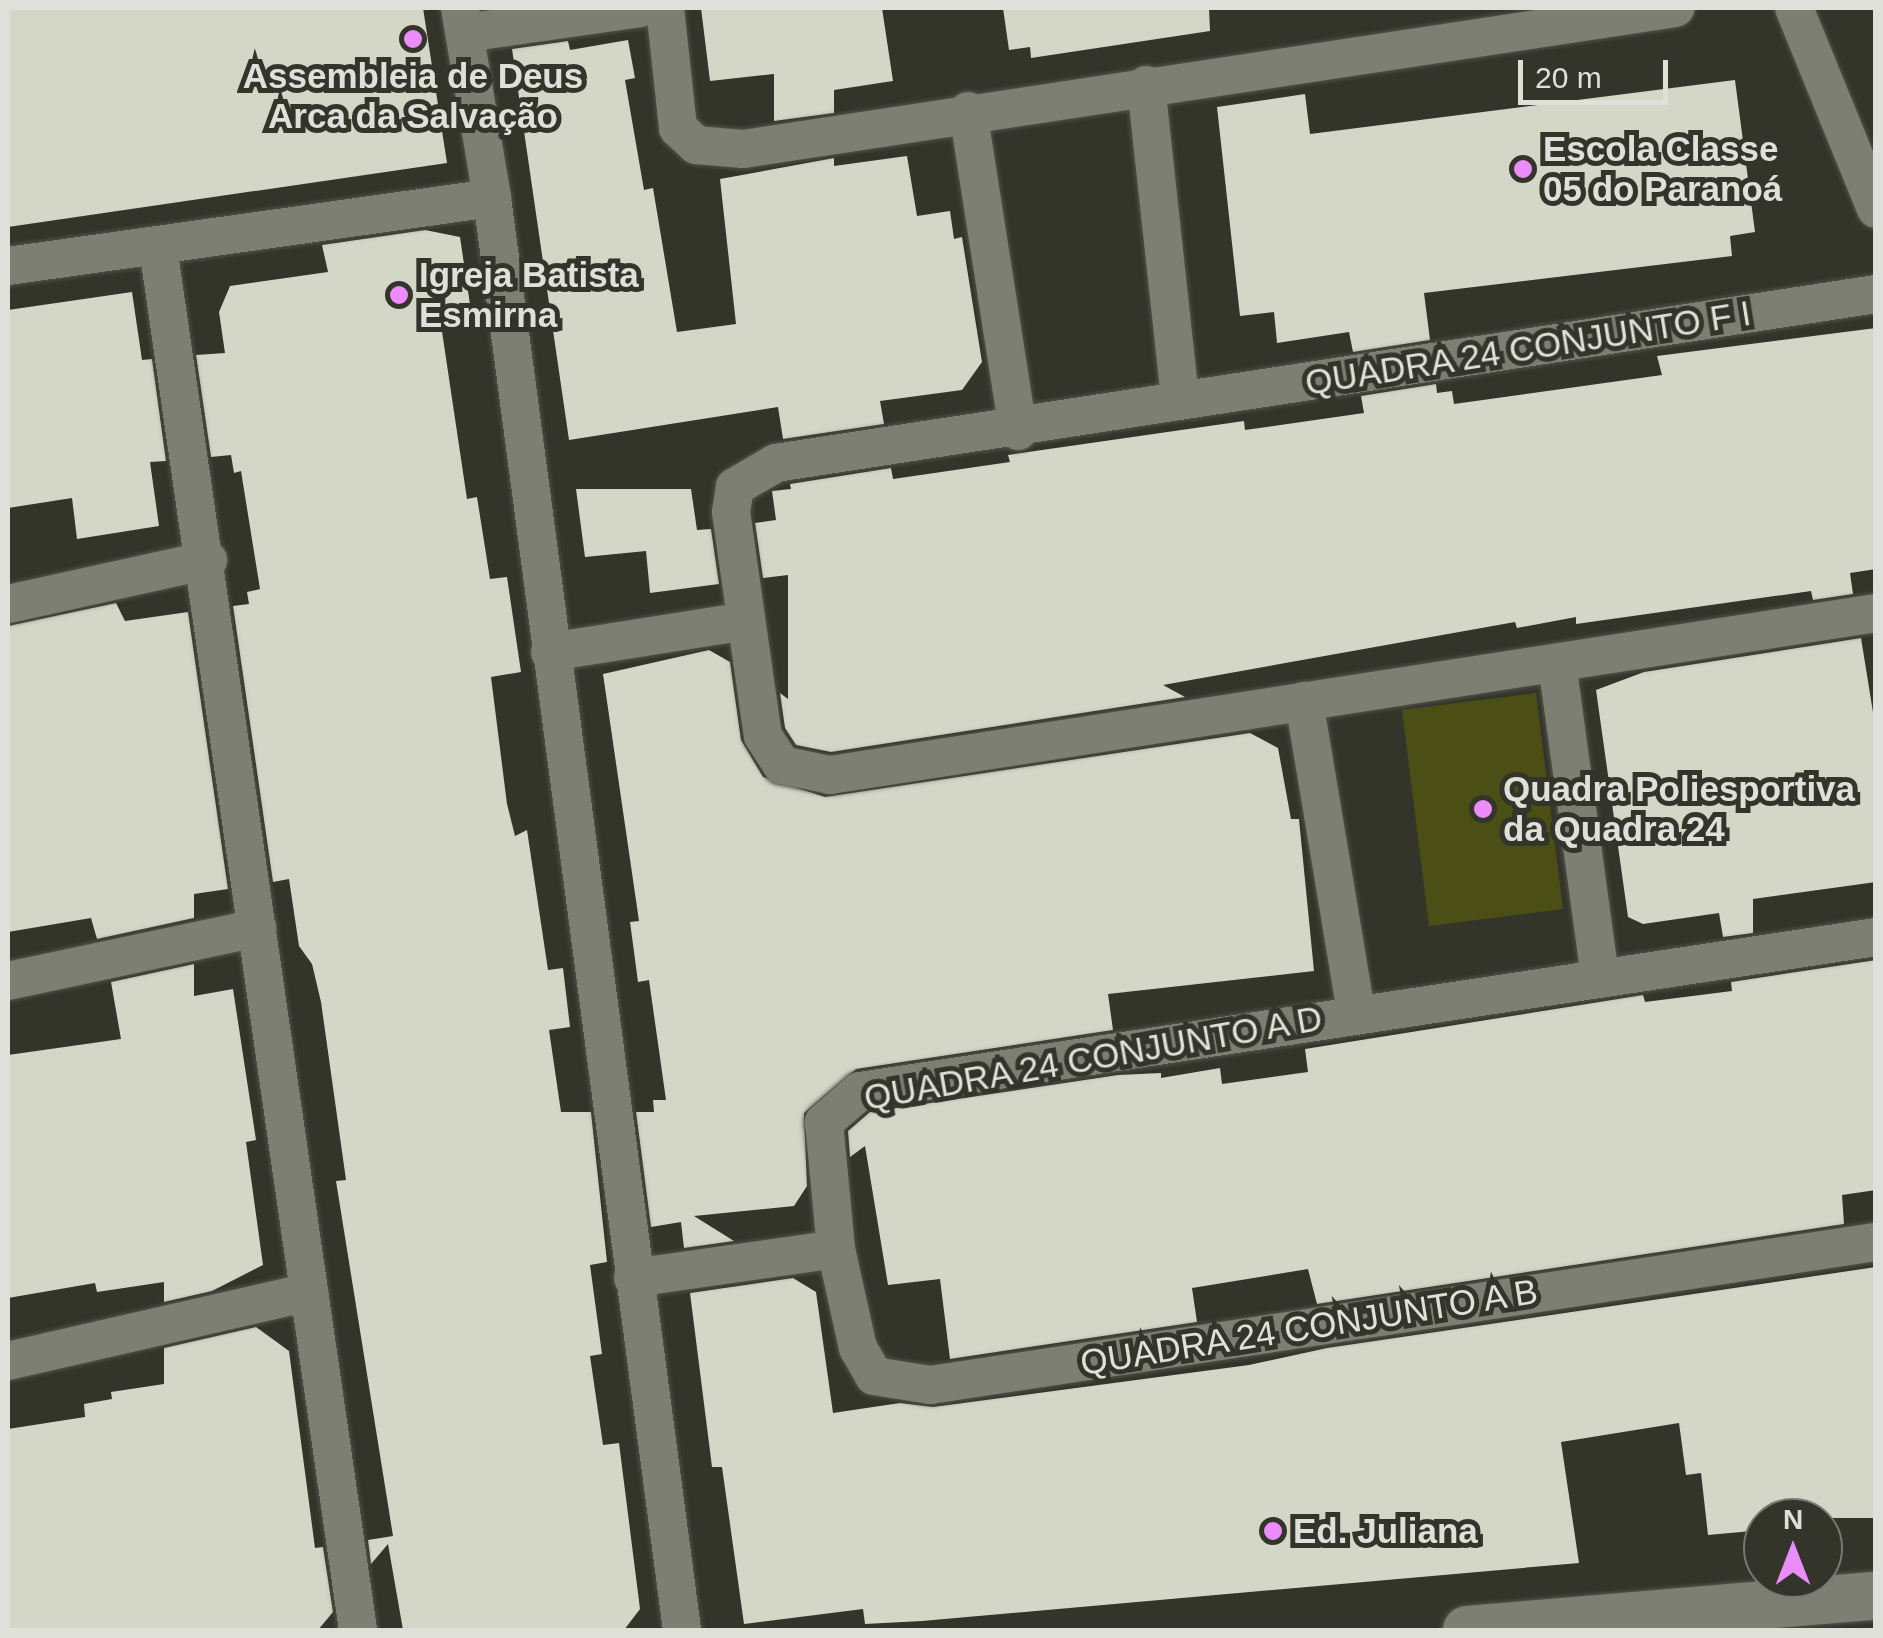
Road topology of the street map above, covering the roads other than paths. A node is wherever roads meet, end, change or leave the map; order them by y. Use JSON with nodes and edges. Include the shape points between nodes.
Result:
{"nodes":[{"id":1,"x":640,"y":8,"type":"edge"},
{"id":2,"x":665,"y":8,"type":"edge"},
{"id":3,"x":1675,"y":8,"type":"edge"},
{"id":4,"x":1794,"y":8,"type":"edge"},
{"id":5,"x":463,"y":20,"type":"edge"},
{"id":6,"x":1146,"y":85,"type":"junction"},
{"id":7,"x":968,"y":111,"type":"junction"},
{"id":8,"x":492,"y":198,"type":"junction"},
{"id":9,"x":1876,"y":209,"type":"edge"},
{"id":10,"x":158,"y":247,"type":"junction"},
{"id":11,"x":8,"y":266,"type":"edge"},
{"id":12,"x":1876,"y":294,"type":"edge"},
{"id":13,"x":1180,"y":400,"type":"junction"},
{"id":14,"x":1018,"y":430,"type":"junction"},
{"id":15,"x":208,"y":560,"type":"junction"},
{"id":16,"x":8,"y":604,"type":"edge"},
{"id":17,"x":1876,"y":614,"type":"edge"},
{"id":18,"x":745,"y":621,"type":"junction"},
{"id":19,"x":550,"y":652,"type":"junction"},
{"id":20,"x":1557,"y":664,"type":"junction"},
{"id":21,"x":1304,"y":700,"type":"junction"},
{"id":22,"x":256,"y":928,"type":"junction"},
{"id":23,"x":1876,"y":937,"type":"edge"},
{"id":24,"x":1600,"y":974,"type":"junction"},
{"id":25,"x":8,"y":981,"type":"edge"},
{"id":26,"x":1356,"y":1012,"type":"junction"},
{"id":27,"x":1876,"y":1242,"type":"edge"},
{"id":28,"x":836,"y":1250,"type":"junction"},
{"id":29,"x":633,"y":1278,"type":"junction"},
{"id":30,"x":309,"y":1292,"type":"junction"},
{"id":31,"x":8,"y":1360,"type":"edge"},
{"id":32,"x":1876,"y":1596,"type":"edge"},
{"id":33,"x":1521,"y":1629,"type":"edge"},
{"id":34,"x":358,"y":1630,"type":"edge"},
{"id":35,"x":682,"y":1630,"type":"edge"},
{"id":36,"x":1466,"y":1630,"type":"edge"}],
"edges":[{"from":1,"to":5,"type":"street"},
{"from":2,"to":7,"type":"street","via":[[678,128],[696,145],[742,149]]},
{"from":3,"to":6,"type":"street"},
{"from":4,"to":9,"type":"street"},
{"from":5,"to":8,"type":"street"},
{"from":6,"to":7,"type":"street"},
{"from":6,"to":13,"type":"street"},
{"from":7,"to":14,"type":"street"},
{"from":8,"to":10,"type":"street"},
{"from":8,"to":19,"type":"street"},
{"from":10,"to":11,"type":"street"},
{"from":10,"to":15,"type":"street"},
{"from":12,"to":13,"type":"street","name":"QUADRA 24 CONJUNTO F I"},
{"from":13,"to":14,"type":"street","name":"QUADRA 24 CONJUNTO F I"},
{"from":14,"to":18,"type":"street","name":"QUADRA 24 CONJUNTO F I","via":[[776,463],[735,487],[730,512]]},
{"from":15,"to":16,"type":"street"},
{"from":15,"to":22,"type":"street"},
{"from":17,"to":20,"type":"street"},
{"from":18,"to":19,"type":"street"},
{"from":18,"to":21,"type":"street","via":[[762,736],[782,765],[830,775]]},
{"from":19,"to":29,"type":"street"},
{"from":20,"to":21,"type":"street"},
{"from":20,"to":24,"type":"street"},
{"from":21,"to":26,"type":"street"},
{"from":22,"to":25,"type":"street"},
{"from":22,"to":30,"type":"street"},
{"from":23,"to":24,"type":"street","name":"QUADRA 24 CONJUNTO A D"},
{"from":24,"to":26,"type":"street","name":"QUADRA 24 CONJUNTO A D"},
{"from":26,"to":28,"type":"street","name":"QUADRA 24 CONJUNTO A D","via":[[860,1091],[824,1122]]},
{"from":27,"to":28,"type":"street","name":"QUADRA 24 CONJUNTO A B","via":[[930,1385],[874,1376],[858,1348]]},
{"from":28,"to":29,"type":"street"},
{"from":29,"to":35,"type":"street"},
{"from":30,"to":31,"type":"street"},
{"from":30,"to":34,"type":"street"},
{"from":32,"to":33,"type":"street"},
{"from":33,"to":36,"type":"street"}]}
